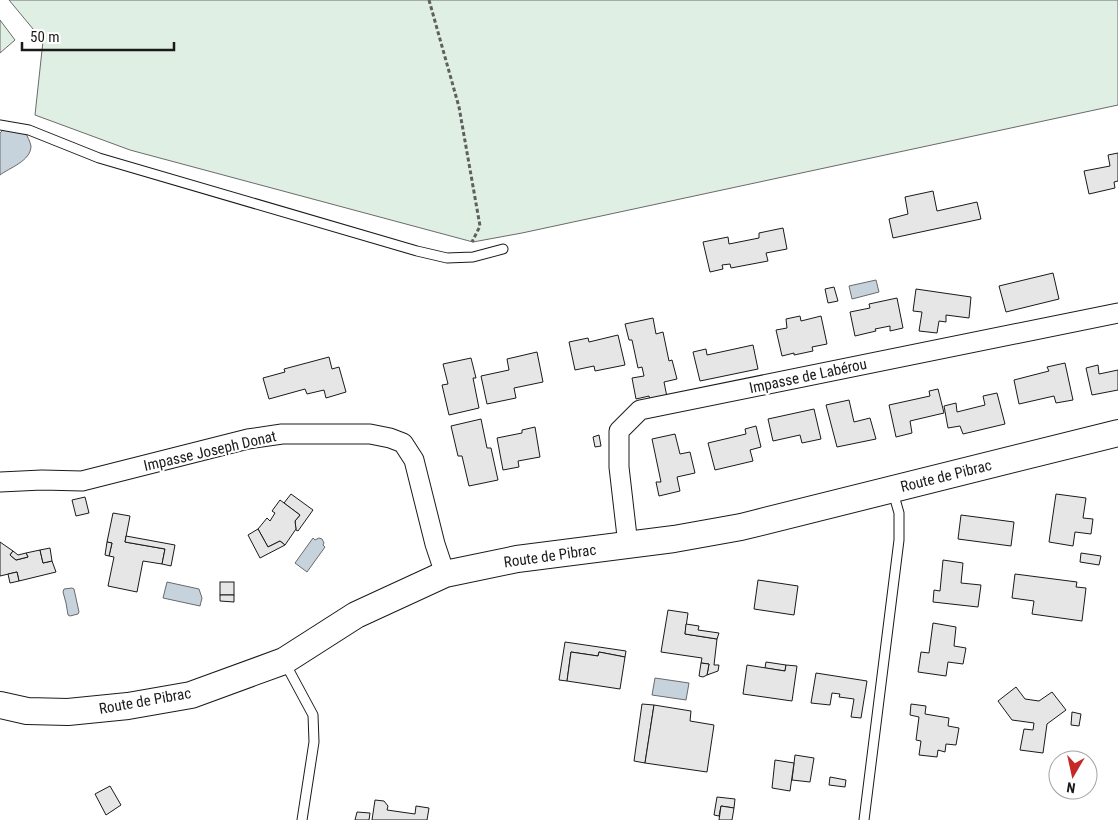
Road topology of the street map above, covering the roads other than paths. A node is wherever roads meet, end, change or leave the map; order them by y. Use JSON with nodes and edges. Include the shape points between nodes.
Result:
{"nodes":[{"id":1,"x":0,"y":124,"type":"edge"},
{"id":2,"x":503,"y":249,"type":"dead end"},
{"id":3,"x":1118,"y":313,"type":"edge"},
{"id":4,"x":1118,"y":432,"type":"edge"},
{"id":5,"x":0,"y":482,"type":"edge"},
{"id":6,"x":893,"y":489,"type":"junction"},
{"id":7,"x":628,"y":545,"type":"junction"},
{"id":8,"x":444,"y":574,"type":"junction"},
{"id":9,"x":284,"y":661,"type":"junction"},
{"id":10,"x":0,"y":705,"type":"edge"},
{"id":11,"x":302,"y":820,"type":"edge"},
{"id":12,"x":864,"y":820,"type":"edge"}],
"edges":[{"from":1,"to":2,"type":"lane","via":[[29,130],[99,158],[417,251],[447,258],[473,258]]},
{"from":3,"to":7,"type":"street","name":"Impasse de Labérou","via":[[640,410],[619,431],[619,467]]},
{"from":4,"to":6,"type":"main road","name":"Route de Pibrac"},
{"from":5,"to":8,"type":"street","name":"Impasse Joseph Donat","via":[[82,481],[248,439],[282,434],[370,434],[390,438],[403,443],[414,460]]},
{"from":6,"to":7,"type":"main road","name":"Route de Pibrac","via":[[741,528]]},
{"from":6,"to":12,"type":"lane","via":[[899,513],[899,540]]},
{"from":7,"to":8,"type":"main road","name":"Route de Pibrac"},
{"from":8,"to":9,"type":"main road","name":"Route de Pibrac","via":[[356,615]]},
{"from":9,"to":10,"type":"main road","name":"Route de Pibrac","via":[[191,695],[128,706],[68,712],[27,711]]},
{"from":9,"to":11,"type":"lane","via":[[313,715],[314,742]]}]}
